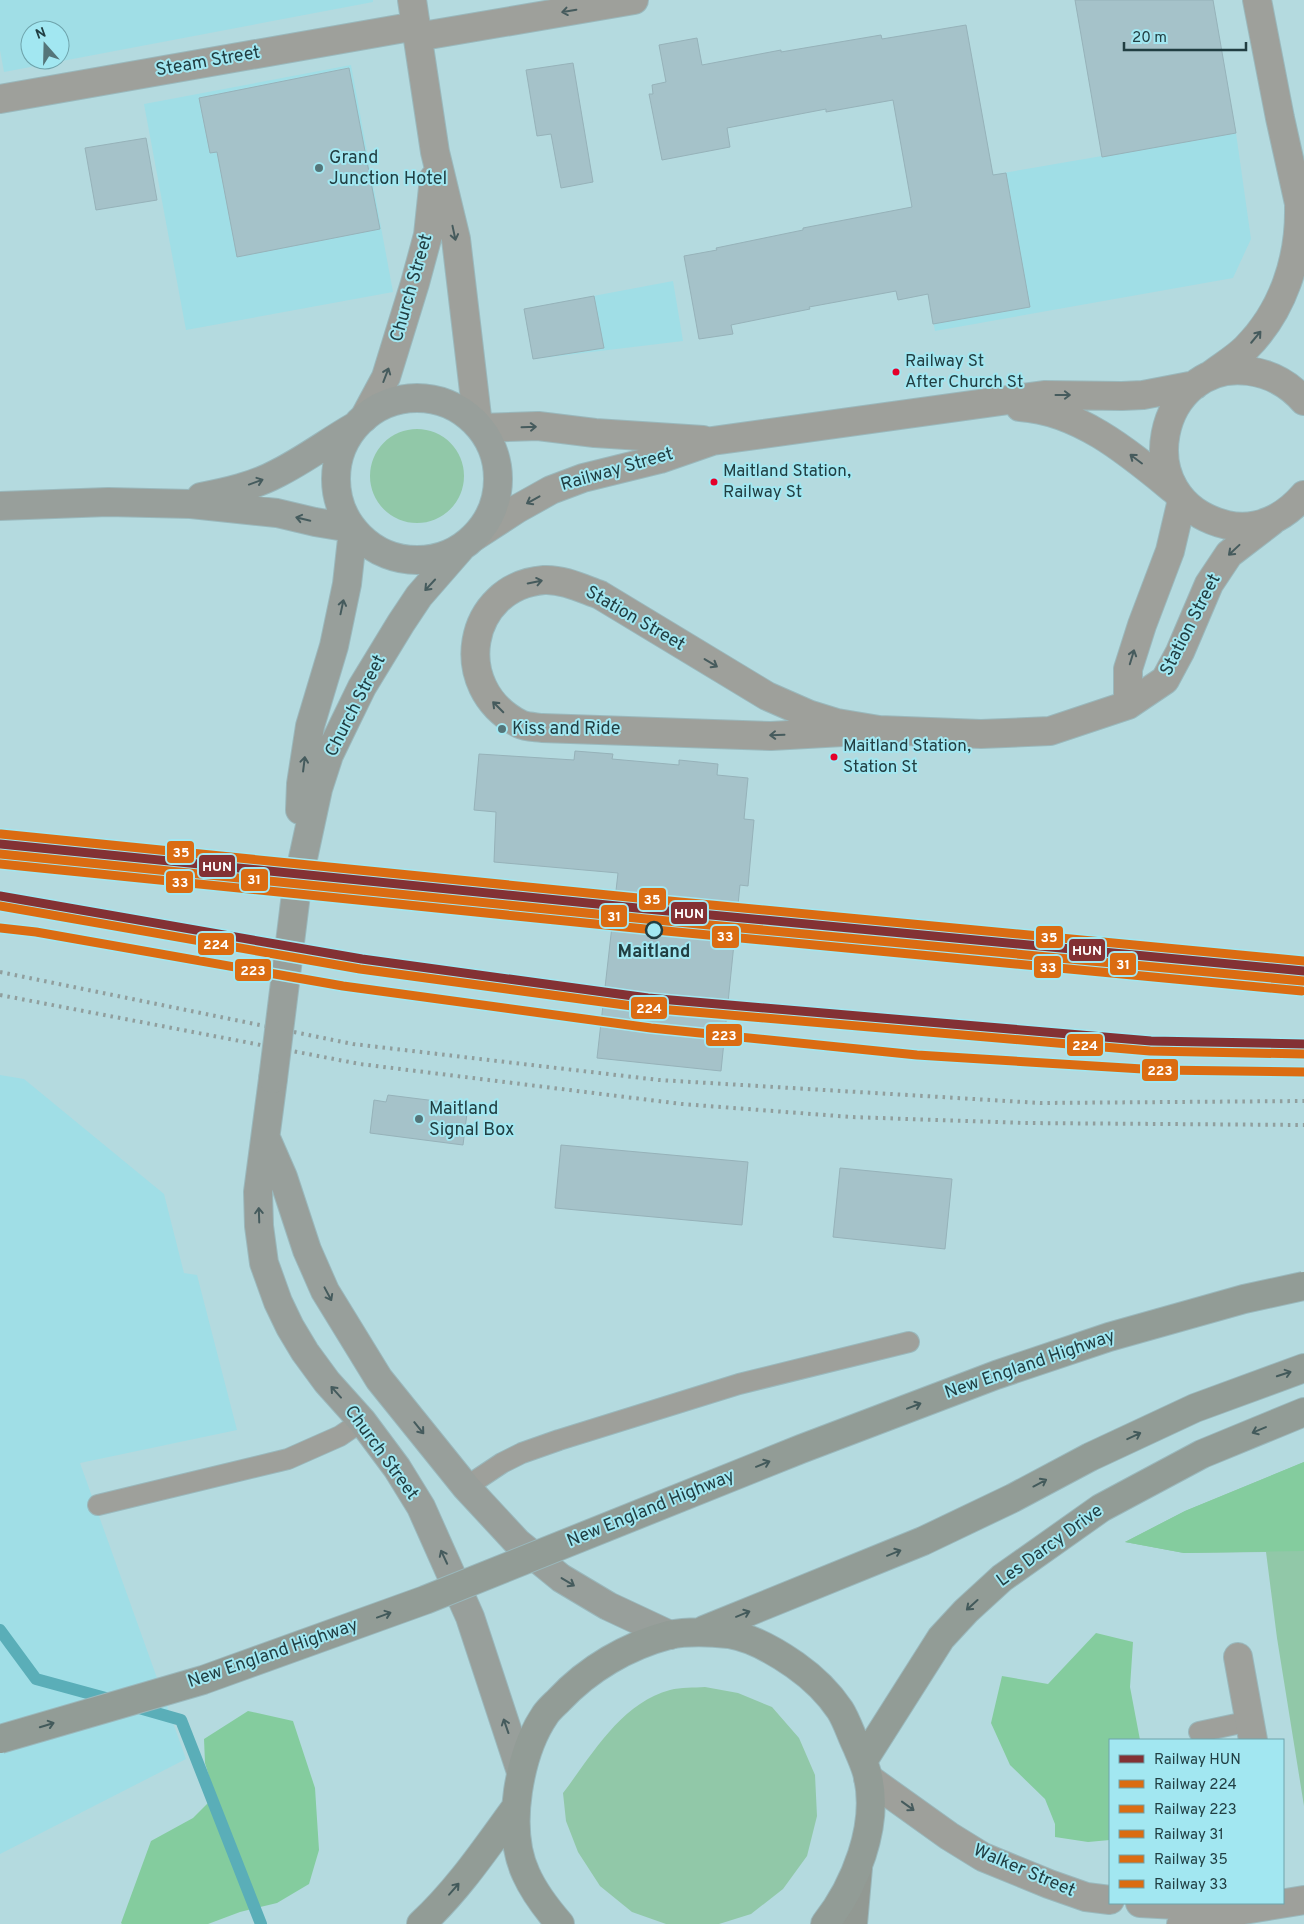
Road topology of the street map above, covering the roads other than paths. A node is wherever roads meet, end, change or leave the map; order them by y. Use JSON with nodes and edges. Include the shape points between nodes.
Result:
{"nodes":[{"id":1,"x":634,"y":0,"type":"edge"},
{"id":2,"x":1257,"y":0,"type":"edge"},
{"id":3,"x":415,"y":21,"type":"edge"},
{"id":4,"x":0,"y":99,"type":"edge"},
{"id":5,"x":435,"y":152,"type":"junction"},
{"id":6,"x":1301,"y":214,"type":"edge"},
{"id":7,"x":1200,"y":382,"type":"junction"},
{"id":8,"x":1304,"y":401,"type":"edge"},
{"id":9,"x":962,"y":407,"type":"junction"},
{"id":10,"x":358,"y":423,"type":"junction"},
{"id":11,"x":479,"y":427,"type":"junction"},
{"id":12,"x":712,"y":440,"type":"junction"},
{"id":13,"x":1178,"y":495,"type":"junction"},
{"id":14,"x":1304,"y":495,"type":"edge"},
{"id":15,"x":140,"y":502,"type":"junction"},
{"id":16,"x":0,"y":506,"type":"edge"},
{"id":17,"x":1285,"y":516,"type":"edge"},
{"id":18,"x":352,"y":529,"type":"junction"},
{"id":19,"x":468,"y":542,"type":"junction"},
{"id":20,"x":1128,"y":705,"type":"junction"},
{"id":21,"x":879,"y":730,"type":"junction"},
{"id":22,"x":306,"y":814,"type":"junction"},
{"id":23,"x":266,"y":1138,"type":"junction"},
{"id":24,"x":1304,"y":1286,"type":"edge"},
{"id":25,"x":909,"y":1342,"type":"dead end"},
{"id":26,"x":1304,"y":1368,"type":"edge"},
{"id":27,"x":1304,"y":1412,"type":"edge"},
{"id":28,"x":362,"y":1421,"type":"junction"},
{"id":29,"x":466,"y":1487,"type":"junction"},
{"id":30,"x":98,"y":1506,"type":"dead end"},
{"id":31,"x":698,"y":1632,"type":"junction"},
{"id":32,"x":670,"y":1635,"type":"junction"},
{"id":33,"x":1238,"y":1657,"type":"dead end"},
{"id":34,"x":1251,"y":1731,"type":"edge"},
{"id":35,"x":1199,"y":1732,"type":"dead end"},
{"id":36,"x":0,"y":1739,"type":"edge"},
{"id":37,"x":866,"y":1769,"type":"junction"},
{"id":38,"x":521,"y":1772,"type":"junction"},
{"id":39,"x":516,"y":1807,"type":"junction"},
{"id":40,"x":858,"y":1868,"type":"junction"},
{"id":41,"x":1109,"y":1900,"type":"edge"},
{"id":42,"x":1158,"y":1904,"type":"edge"},
{"id":43,"x":1282,"y":1904,"type":"edge"},
{"id":44,"x":1220,"y":1919,"type":"edge"},
{"id":45,"x":421,"y":1924,"type":"edge"},
{"id":46,"x":560,"y":1924,"type":"edge"},
{"id":47,"x":825,"y":1924,"type":"edge"},
{"id":48,"x":853,"y":1924,"type":"edge"},
{"id":49,"x":1181,"y":1924,"type":"edge"}],
"edges":[{"from":1,"to":3,"type":"street","name":"Steam Street","one_way":true},
{"from":2,"to":6,"type":"street"},
{"from":3,"to":4,"type":"street","name":"Steam Street"},
{"from":3,"to":5,"type":"street","name":"Church Street"},
{"from":10,"to":5,"type":"street","name":"Church Street","one_way":true,"via":[[386,376],[423,254],[433,197]]},
{"from":5,"to":11,"type":"street","name":"Church Street","one_way":true,"via":[[456,239]]},
{"from":7,"to":6,"type":"street","one_way":true,"via":[[1246,348],[1279,301],[1296,252]]},
{"from":7,"to":8,"type":"street","name":"Railway Street","via":[[1223,372],[1261,372],[1279,379]]},
{"from":9,"to":7,"type":"street","name":"Railway Street","one_way":true,"via":[[1044,395],[1143,394]]},
{"from":7,"to":13,"type":"street","via":[[1178,402],[1168,422],[1163,445],[1165,468]]},
{"from":9,"to":12,"type":"street","name":"Railway Street"},
{"from":13,"to":9,"type":"street","name":"Railway Street","one_way":true,"via":[[1138,460],[1090,428],[1056,414],[1031,408]]},
{"from":10,"to":11,"type":"main road","via":[[376,408],[391,402],[422,398],[453,406]]},
{"from":15,"to":10,"type":"main road","one_way":true,"via":[[189,499],[257,482],[278,473]]},
{"from":10,"to":18,"type":"main road","via":[[341,451],[335,477],[336,495]]},
{"from":11,"to":12,"type":"street","name":"Railway Street","one_way":true,"via":[[538,426]]},
{"from":11,"to":19,"type":"main road","via":[[496,458],[498,492],[485,524]]},
{"from":12,"to":19,"type":"street","name":"Railway Street","one_way":true,"via":[[660,459],[583,478],[551,490]]},
{"from":13,"to":17,"type":"street","name":"Railway Street","via":[[1197,513],[1214,522],[1234,526],[1253,526]]},
{"from":20,"to":13,"type":"street","one_way":true,"via":[[1128,669],[1170,551]]},
{"from":14,"to":17,"type":"street","name":"Station Street"},
{"from":15,"to":16,"type":"main road"},
{"from":18,"to":15,"type":"main road","one_way":true,"via":[[259,510]]},
{"from":17,"to":20,"type":"street","name":"Station Street","one_way":true,"via":[[1229,554],[1209,584],[1165,680]]},
{"from":18,"to":19,"type":"main road","via":[[379,552],[412,561],[446,556]]},
{"from":22,"to":18,"type":"main road","name":"Church Street","one_way":true,"via":[[301,784],[310,726],[334,646],[347,584]]},
{"from":19,"to":22,"type":"main road","name":"Church Street","one_way":true,"via":[[419,596],[362,687],[329,755]]},
{"from":20,"to":21,"type":"street","name":"Station Street","via":[[1050,730],[981,734]]},
{"from":21,"to":21,"type":"street","name":"Station Street","one_way":true,"via":[[771,736],[542,728],[521,724],[500,711],[483,690],[475,666],[475,644],[481,624],[506,594],[527,583],[546,580],[572,585],[600,595],[767,696],[836,723]]},
{"from":22,"to":23,"type":"main road","name":"Church Street","bridge":true},
{"from":28,"to":23,"type":"main road","name":"Church Street","one_way":true,"via":[[326,1382],[290,1327],[264,1263],[258,1192]]},
{"from":23,"to":29,"type":"main road","one_way":true,"via":[[330,1299],[379,1379]]},
{"from":36,"to":24,"type":"highway","name":"New England Highway","one_way":true,"bridge":true,"via":[[202,1680],[425,1600],[801,1449],[996,1375],[1109,1337],[1244,1299]]},
{"from":25,"to":29,"type":"lane","via":[[739,1384],[559,1440],[502,1463]]},
{"from":31,"to":26,"type":"highway","one_way":true,"via":[[923,1541],[1195,1408]]},
{"from":27,"to":37,"type":"highway","name":"Les Darcy Drive","one_way":true,"via":[[1202,1454],[1101,1508],[1002,1578],[940,1638]]},
{"from":28,"to":30,"type":"lane","via":[[340,1436],[288,1459]]},
{"from":38,"to":28,"type":"main road","name":"Church Street","one_way":true,"via":[[470,1617],[446,1561],[397,1468]]},
{"from":29,"to":32,"type":"main road","one_way":true,"via":[[517,1542],[561,1578],[608,1606]]},
{"from":31,"to":32,"type":"highway"},
{"from":31,"to":37,"type":"highway","via":[[731,1634],[760,1643],[815,1679],[841,1710]]},
{"from":32,"to":38,"type":"highway","via":[[610,1658],[576,1682],[545,1714]]},
{"from":33,"to":34,"type":"street"},
{"from":34,"to":35,"type":"lane"},
{"from":37,"to":40,"type":"highway","via":[[870,1800],[868,1835]]},
{"from":37,"to":41,"type":"street","name":"Walker Street","one_way":true,"via":[[941,1830],[983,1856],[1071,1892]]},
{"from":38,"to":39,"type":"highway"},
{"from":45,"to":39,"type":"highway","one_way":true,"via":[[473,1866]]},
{"from":39,"to":46,"type":"highway","via":[[517,1842],[526,1874],[546,1908]]},
{"from":40,"to":47,"type":"highway","via":[[839,1906]]},
{"from":40,"to":48,"type":"main road"},
{"from":42,"to":44,"type":"street","via":[[1177,1905]]},
{"from":43,"to":44,"type":"street"},
{"from":44,"to":49,"type":"street"}]}
